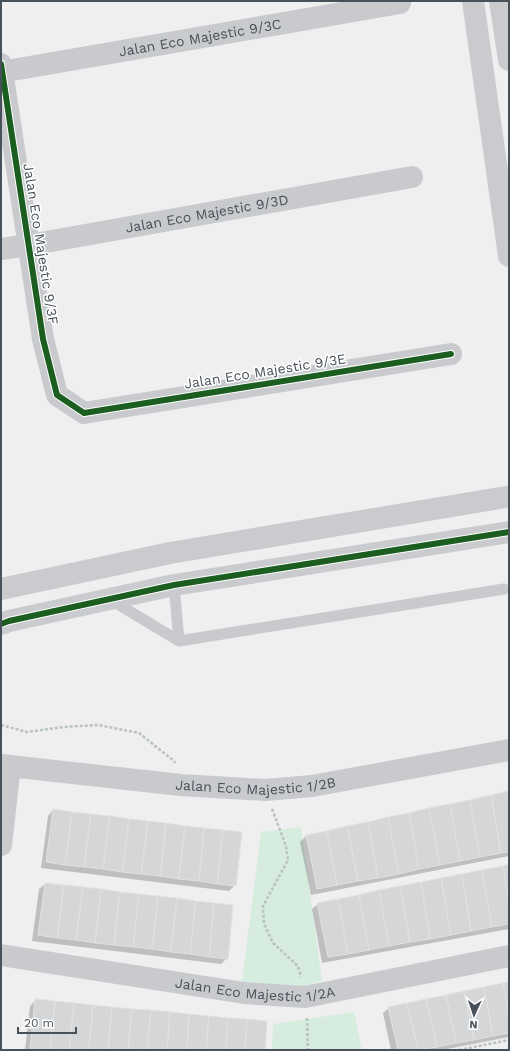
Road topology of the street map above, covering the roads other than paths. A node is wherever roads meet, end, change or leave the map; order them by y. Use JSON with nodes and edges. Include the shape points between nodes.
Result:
{"nodes":[{"id":1,"x":473,"y":1,"type":"edge"},
{"id":2,"x":500,"y":1,"type":"edge"},
{"id":3,"x":400,"y":3,"type":"dead end"},
{"id":4,"x":509,"y":60,"type":"edge"},
{"id":5,"x":1,"y":69,"type":"edge"},
{"id":6,"x":412,"y":177,"type":"dead end"},
{"id":7,"x":29,"y":245,"type":"junction"},
{"id":8,"x":1,"y":249,"type":"edge"},
{"id":9,"x":509,"y":256,"type":"edge"},
{"id":10,"x":451,"y":354,"type":"dead end"},
{"id":11,"x":84,"y":413,"type":"joint"},
{"id":12,"x":508,"y":491,"type":"edge"},
{"id":13,"x":509,"y":521,"type":"edge"},
{"id":14,"x":509,"y":532,"type":"edge"},
{"id":15,"x":174,"y":586,"type":"junction"},
{"id":16,"x":1,"y":589,"type":"edge"},
{"id":17,"x":504,"y":589,"type":"dead end"},
{"id":18,"x":108,"y":599,"type":"junction"},
{"id":19,"x":1,"y":624,"type":"edge"},
{"id":20,"x":179,"y":641,"type":"junction"},
{"id":21,"x":509,"y":750,"type":"edge"},
{"id":22,"x":5,"y":765,"type":"edge"},
{"id":23,"x":1,"y":845,"type":"edge"},
{"id":24,"x":1,"y":955,"type":"edge"},
{"id":25,"x":509,"y":956,"type":"edge"}],
"edges":[{"from":1,"to":9,"type":"street"},
{"from":2,"to":4,"type":"street"},
{"from":3,"to":5,"type":"street","name":"Jalan Eco Majestic 9/3C"},
{"from":5,"to":7,"type":"street","name":"Jalan Eco Majestic 9/3F"},
{"from":6,"to":7,"type":"street","name":"Jalan Eco Majestic 9/3D"},
{"from":7,"to":8,"type":"street","name":"Jalan Eco Majestic 9/3D"},
{"from":7,"to":11,"type":"street","name":"Jalan Eco Majestic 9/3F","via":[[43,339],[57,395]]},
{"from":10,"to":11,"type":"street","name":"Jalan Eco Majestic 9/3E"},
{"from":12,"to":13,"type":"street"},
{"from":12,"to":16,"type":"street","via":[[170,553]]},
{"from":14,"to":15,"type":"street"},
{"from":15,"to":18,"type":"street"},
{"from":15,"to":20,"type":"lane"},
{"from":17,"to":20,"type":"lane"},
{"from":18,"to":19,"type":"street"},
{"from":18,"to":20,"type":"lane"},
{"from":21,"to":22,"type":"street","name":"Jalan Eco Majestic 1/2B","via":[[312,786],[265,790],[181,785]]},
{"from":22,"to":23,"type":"street"},
{"from":24,"to":25,"type":"street","name":"Jalan Eco Majestic 1/2A","via":[[244,993],[305,996]]}]}
